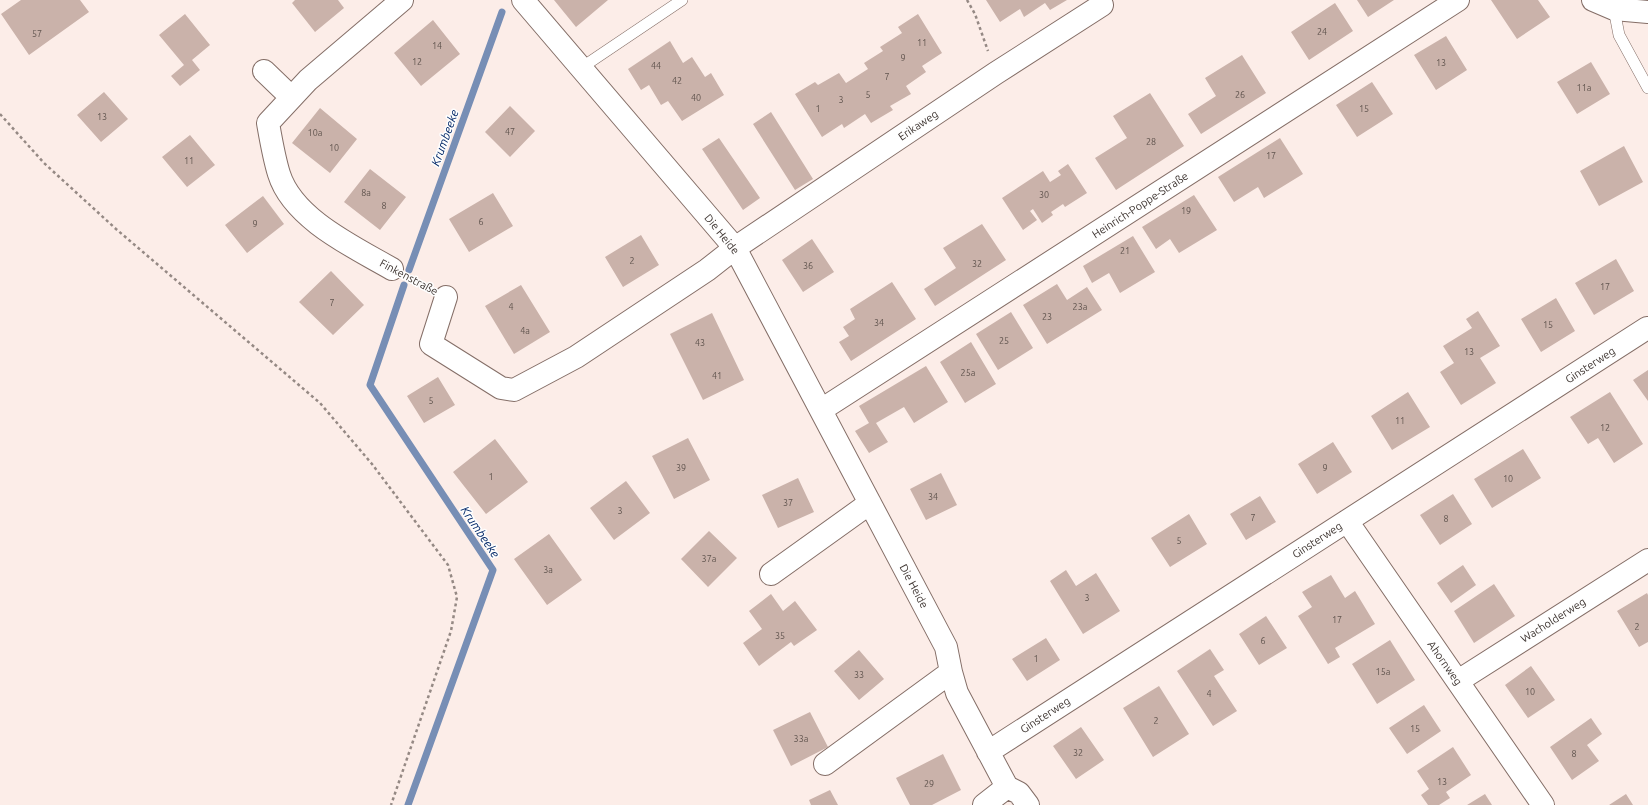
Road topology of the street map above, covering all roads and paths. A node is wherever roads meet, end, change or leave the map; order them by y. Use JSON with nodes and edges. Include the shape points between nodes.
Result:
{"nodes":[{"id":1,"x":402,"y":0,"type":"edge"},
{"id":2,"x":522,"y":0,"type":"edge"},
{"id":3,"x":682,"y":0,"type":"edge"},
{"id":4,"x":967,"y":0,"type":"edge"},
{"id":5,"x":1458,"y":0,"type":"edge"},
{"id":6,"x":1593,"y":0,"type":"edge"},
{"id":7,"x":1102,"y":5,"type":"dead end"},
{"id":8,"x":1614,"y":9,"type":"junction"},
{"id":9,"x":1648,"y":12,"type":"edge"},
{"id":10,"x":581,"y":68,"type":"junction"},
{"id":11,"x":264,"y":71,"type":"dead end"},
{"id":12,"x":996,"y":73,"type":"junction"},
{"id":13,"x":1648,"y":88,"type":"edge"},
{"id":14,"x":291,"y":97,"type":"junction"},
{"id":15,"x":0,"y":114,"type":"edge"},
{"id":16,"x":735,"y":248,"type":"junction"},
{"id":17,"x":392,"y":269,"type":"joint"},
{"id":18,"x":446,"y":297,"type":"joint"},
{"id":19,"x":1647,"y":328,"type":"dead end"},
{"id":20,"x":822,"y":410,"type":"junction"},
{"id":21,"x":870,"y":503,"type":"junction"},
{"id":22,"x":1347,"y":521,"type":"junction"},
{"id":23,"x":1648,"y":560,"type":"edge"},
{"id":24,"x":771,"y":574,"type":"dead end"},
{"id":25,"x":951,"y":672,"type":"junction"},
{"id":26,"x":1458,"y":680,"type":"junction"},
{"id":27,"x":988,"y":752,"type":"junction"},
{"id":28,"x":826,"y":764,"type":"dead end"},
{"id":29,"x":1007,"y":787,"type":"junction"},
{"id":30,"x":391,"y":805,"type":"edge"},
{"id":31,"x":984,"y":805,"type":"edge"},
{"id":32,"x":1028,"y":805,"type":"edge"},
{"id":33,"x":1543,"y":805,"type":"edge"}],
"edges":[{"from":1,"to":14,"type":"street","name":"Finkenstraße"},
{"from":2,"to":10,"type":"street","name":"Die Heide"},
{"from":3,"to":10,"type":"lane"},
{"from":4,"to":12,"type":"path","via":[[975,14]]},
{"from":5,"to":20,"type":"street","name":"Heinrich-Poppe-Straße"},
{"from":6,"to":8,"type":"street"},
{"from":7,"to":12,"type":"street","name":"Erikaweg"},
{"from":8,"to":9,"type":"street"},
{"from":8,"to":13,"type":"lane","via":[[1619,35]]},
{"from":10,"to":16,"type":"street","name":"Die Heide"},
{"from":11,"to":14,"type":"street"},
{"from":12,"to":16,"type":"street","name":"Erikaweg"},
{"from":14,"to":17,"type":"street","name":"Finkenstraße","via":[[268,123],[279,175],[294,203],[326,230]]},
{"from":15,"to":30,"type":"path","via":[[44,163],[116,229],[320,403],[372,464],[448,565],[457,597],[451,631]]},
{"from":16,"to":18,"type":"street","name":"Finkenstraße","via":[[707,270],[576,357],[514,390],[501,388],[430,344]]},
{"from":16,"to":20,"type":"street","name":"Die Heide"},
{"from":17,"to":18,"type":"path","name":"Finkenstraße"},
{"from":19,"to":22,"type":"street","name":"Ginsterweg"},
{"from":20,"to":21,"type":"street","name":"Die Heide"},
{"from":21,"to":24,"type":"street"},
{"from":21,"to":25,"type":"street","name":"Die Heide","via":[[946,647]]},
{"from":22,"to":26,"type":"street","name":"Ahornweg"},
{"from":22,"to":27,"type":"street","name":"Ginsterweg"},
{"from":23,"to":26,"type":"street","name":"Wacholderweg"},
{"from":25,"to":27,"type":"street","name":"Die Heide","via":[[957,693]]},
{"from":25,"to":28,"type":"street"},
{"from":26,"to":33,"type":"street","name":"Ahornweg"},
{"from":27,"to":29,"type":"street","name":"Die Heide"},
{"from":29,"to":31,"type":"street"},
{"from":29,"to":32,"type":"street","name":"Die Heide","via":[[1019,793]]}]}
